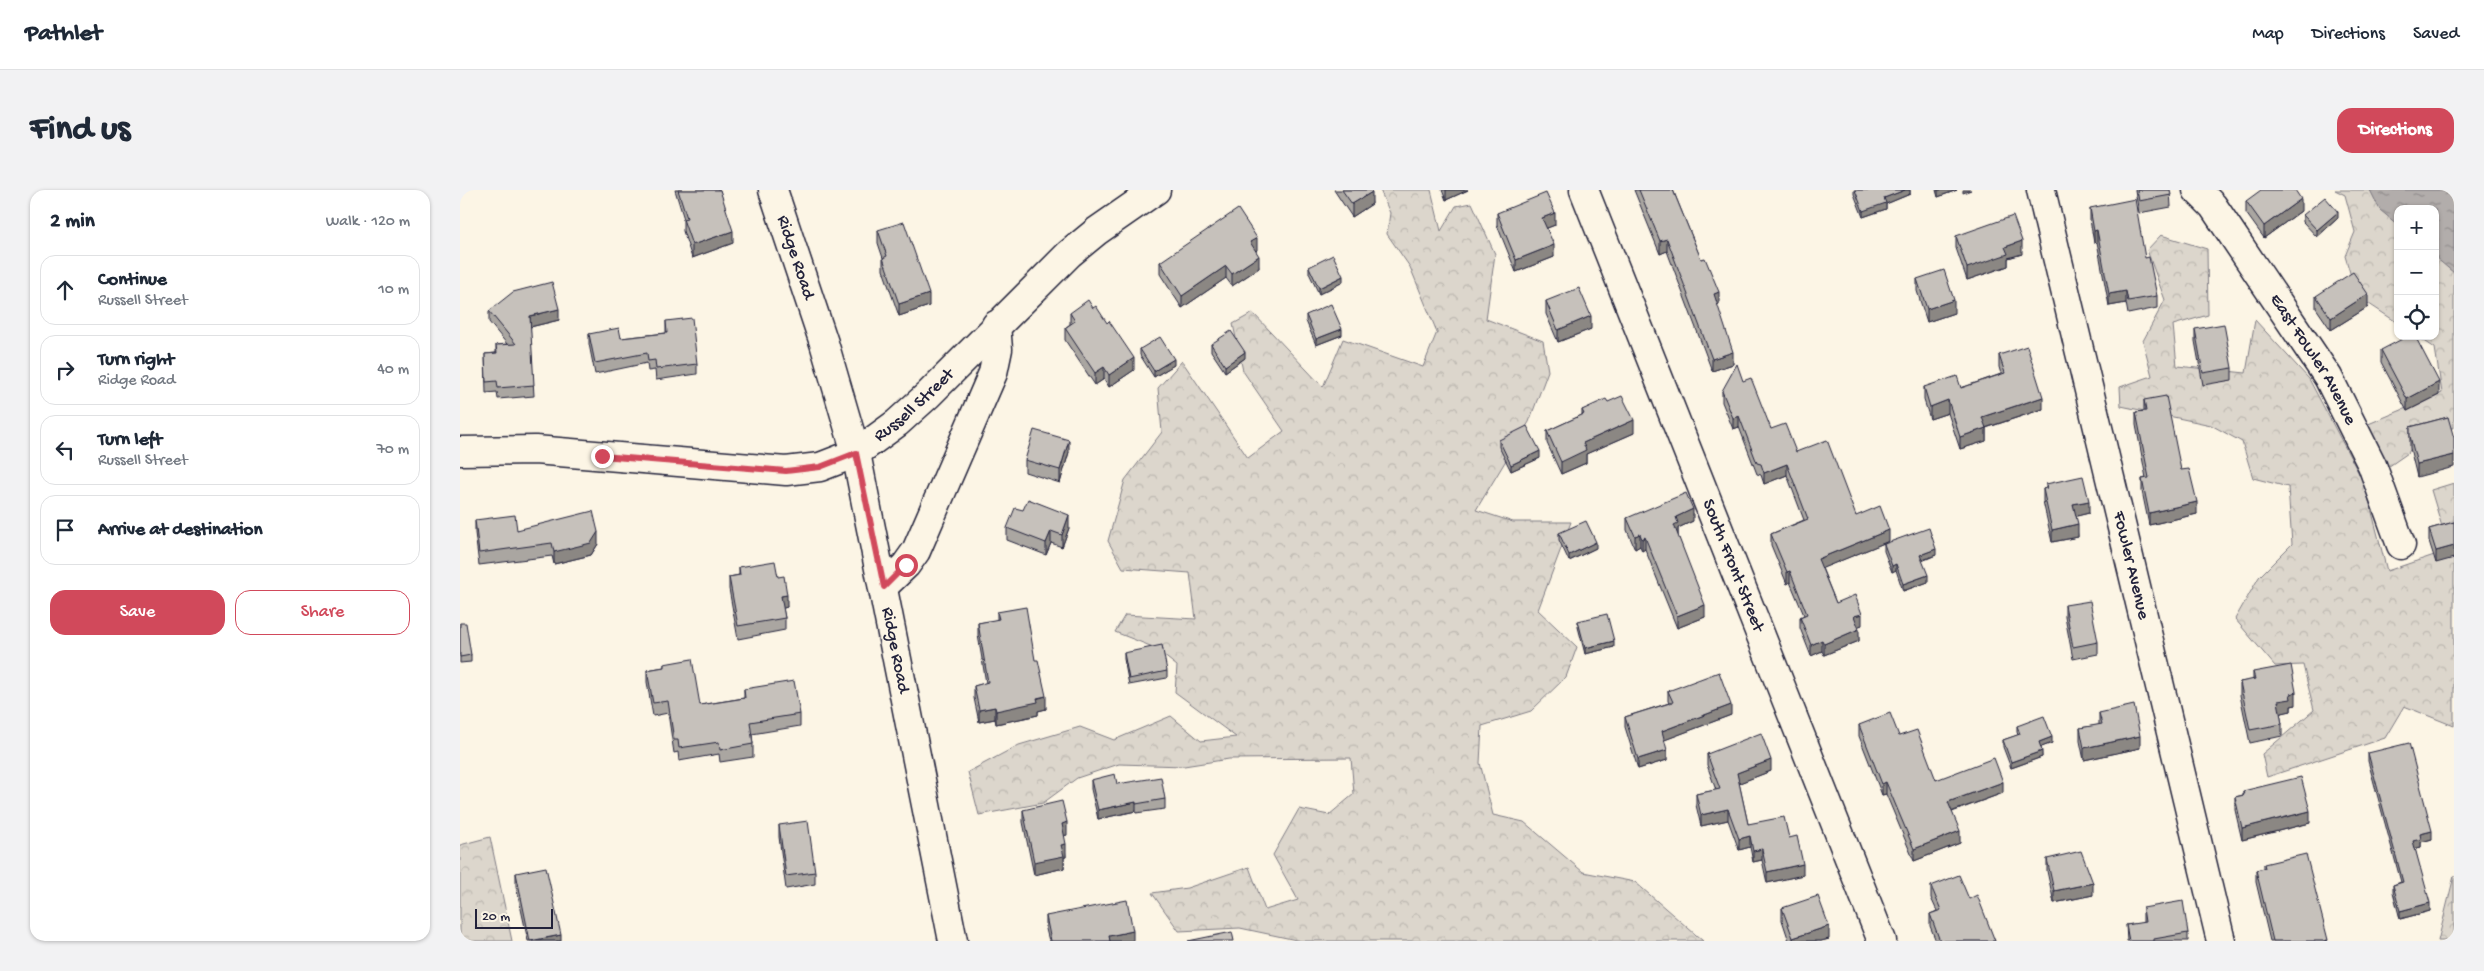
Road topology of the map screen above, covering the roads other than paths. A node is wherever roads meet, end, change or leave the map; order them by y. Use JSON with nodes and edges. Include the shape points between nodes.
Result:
{"nodes":[{"id":1,"x":773,"y":190,"type":"edge"},
{"id":2,"x":1156,"y":190,"type":"edge"},
{"id":3,"x":1584,"y":190,"type":"edge"},
{"id":4,"x":2041,"y":190,"type":"edge"},
{"id":5,"x":2197,"y":190,"type":"edge"},
{"id":6,"x":996,"y":325,"type":"junction"},
{"id":7,"x":460,"y":451,"type":"edge"},
{"id":8,"x":856,"y":453,"type":"junction"},
{"id":9,"x":2400,"y":545,"type":"dead end"},
{"id":10,"x":884,"y":587,"type":"junction"},
{"id":11,"x":954,"y":941,"type":"edge"},
{"id":12,"x":1882,"y":941,"type":"edge"},
{"id":13,"x":2221,"y":941,"type":"edge"}],
"edges":[{"from":1,"to":8,"type":"street","name":"Ridge Road","via":[[824,343]]},
{"from":2,"to":6,"type":"street","name":"Russell Street","via":[[1069,254]]},
{"from":3,"to":12,"type":"street","name":"South Front Street"},
{"from":4,"to":13,"type":"street","name":"Fowler Avenue"},
{"from":5,"to":9,"type":"street","name":"East Fowler Avenue","via":[[2213,206],[2328,377],[2372,465]]},
{"from":6,"to":8,"type":"street","name":"Russell Street","via":[[928,395]]},
{"from":6,"to":10,"type":"street","via":[[998,349],[993,373],[916,551]]},
{"from":7,"to":8,"type":"street","name":"Russell Street","via":[[535,450],[786,471],[820,467]]},
{"from":8,"to":10,"type":"street","name":"Ridge Road"},
{"from":10,"to":11,"type":"street","name":"Ridge Road"}]}
